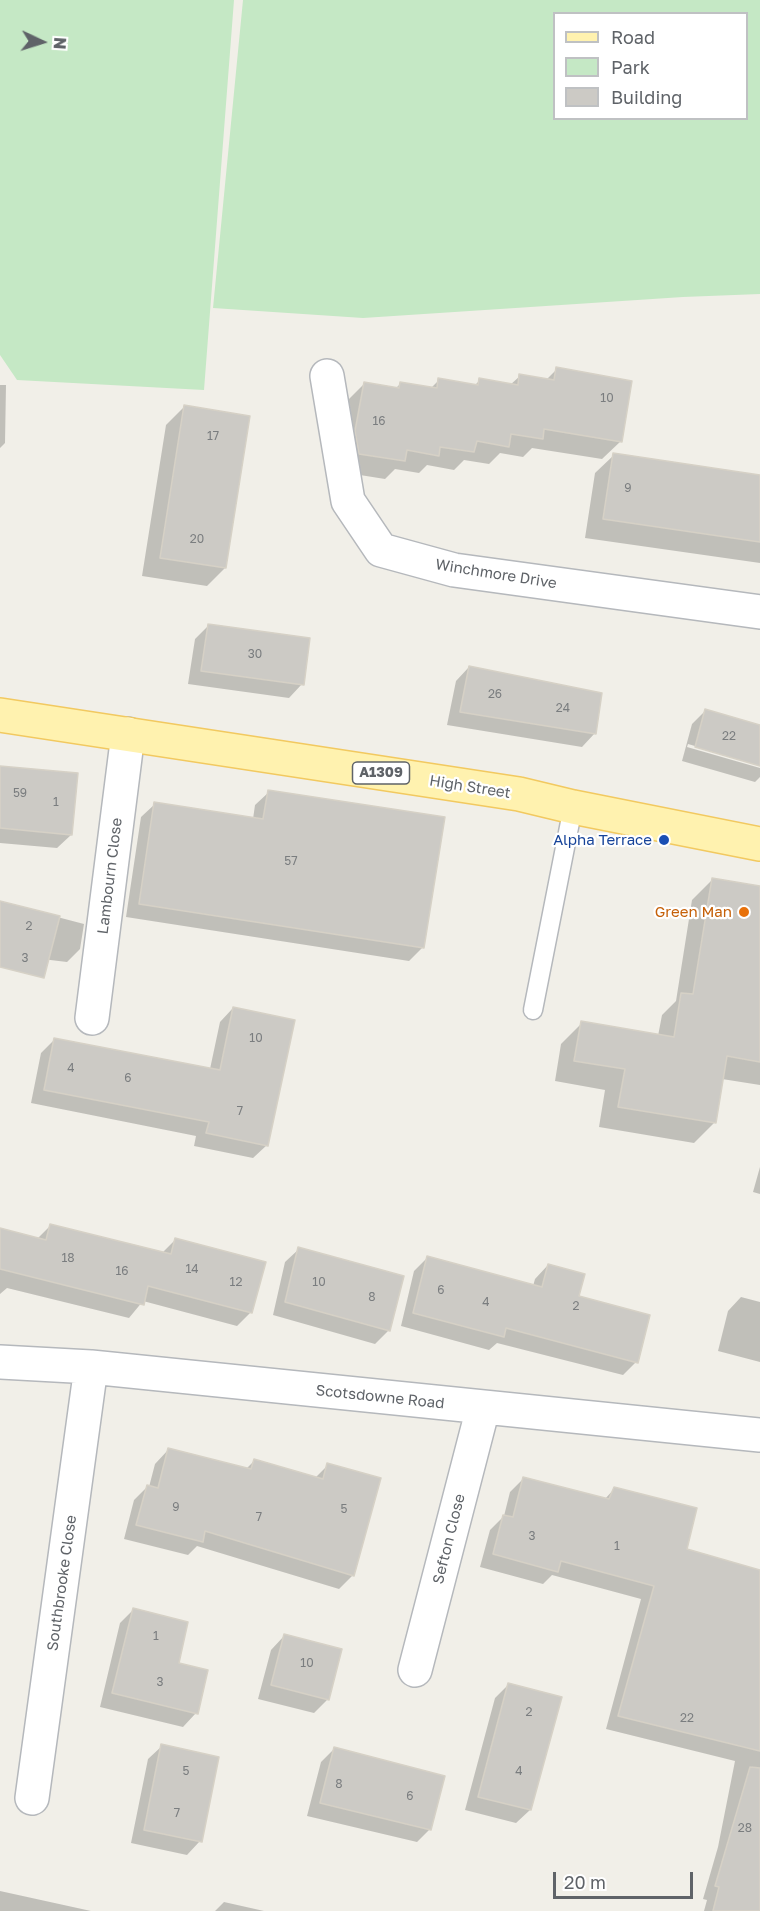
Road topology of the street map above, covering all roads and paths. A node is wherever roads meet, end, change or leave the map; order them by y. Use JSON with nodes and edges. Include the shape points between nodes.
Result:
{"nodes":[{"id":1,"x":327,"y":376,"type":"dead end"},
{"id":2,"x":760,"y":612,"type":"edge"},
{"id":3,"x":0,"y":715,"type":"edge"},
{"id":4,"x":128,"y":734,"type":"junction"},
{"id":5,"x":573,"y":807,"type":"junction"},
{"id":6,"x":760,"y":844,"type":"edge"},
{"id":7,"x":533,"y":1011,"type":"dead end"},
{"id":8,"x":92,"y":1018,"type":"dead end"},
{"id":9,"x":0,"y":1362,"type":"edge"},
{"id":10,"x":92,"y":1367,"type":"junction"},
{"id":11,"x":483,"y":1407,"type":"junction"},
{"id":12,"x":760,"y":1435,"type":"edge"},
{"id":13,"x":416,"y":1670,"type":"dead end"},
{"id":14,"x":32,"y":1798,"type":"dead end"}],
"edges":[{"from":1,"to":2,"type":"street","name":"Winchmore Drive","via":[[348,501],[381,550],[454,570]]},
{"from":3,"to":4,"type":"main road","name":"High Street","number":"A1309"},
{"from":4,"to":5,"type":"main road","name":"High Street","number":"A1309","via":[[519,794]]},
{"from":4,"to":8,"type":"street","name":"Lambourn Close"},
{"from":5,"to":6,"type":"main road","name":"High Street","number":"A1309"},
{"from":5,"to":7,"type":"lane"},
{"from":9,"to":10,"type":"street","name":"Scotsdowne Road"},
{"from":10,"to":11,"type":"street","name":"Scotsdowne Road"},
{"from":10,"to":14,"type":"street","name":"Southbrooke Close"},
{"from":11,"to":12,"type":"street","name":"Scotsdowne Road"},
{"from":11,"to":13,"type":"street","name":"Sefton Close"}]}
